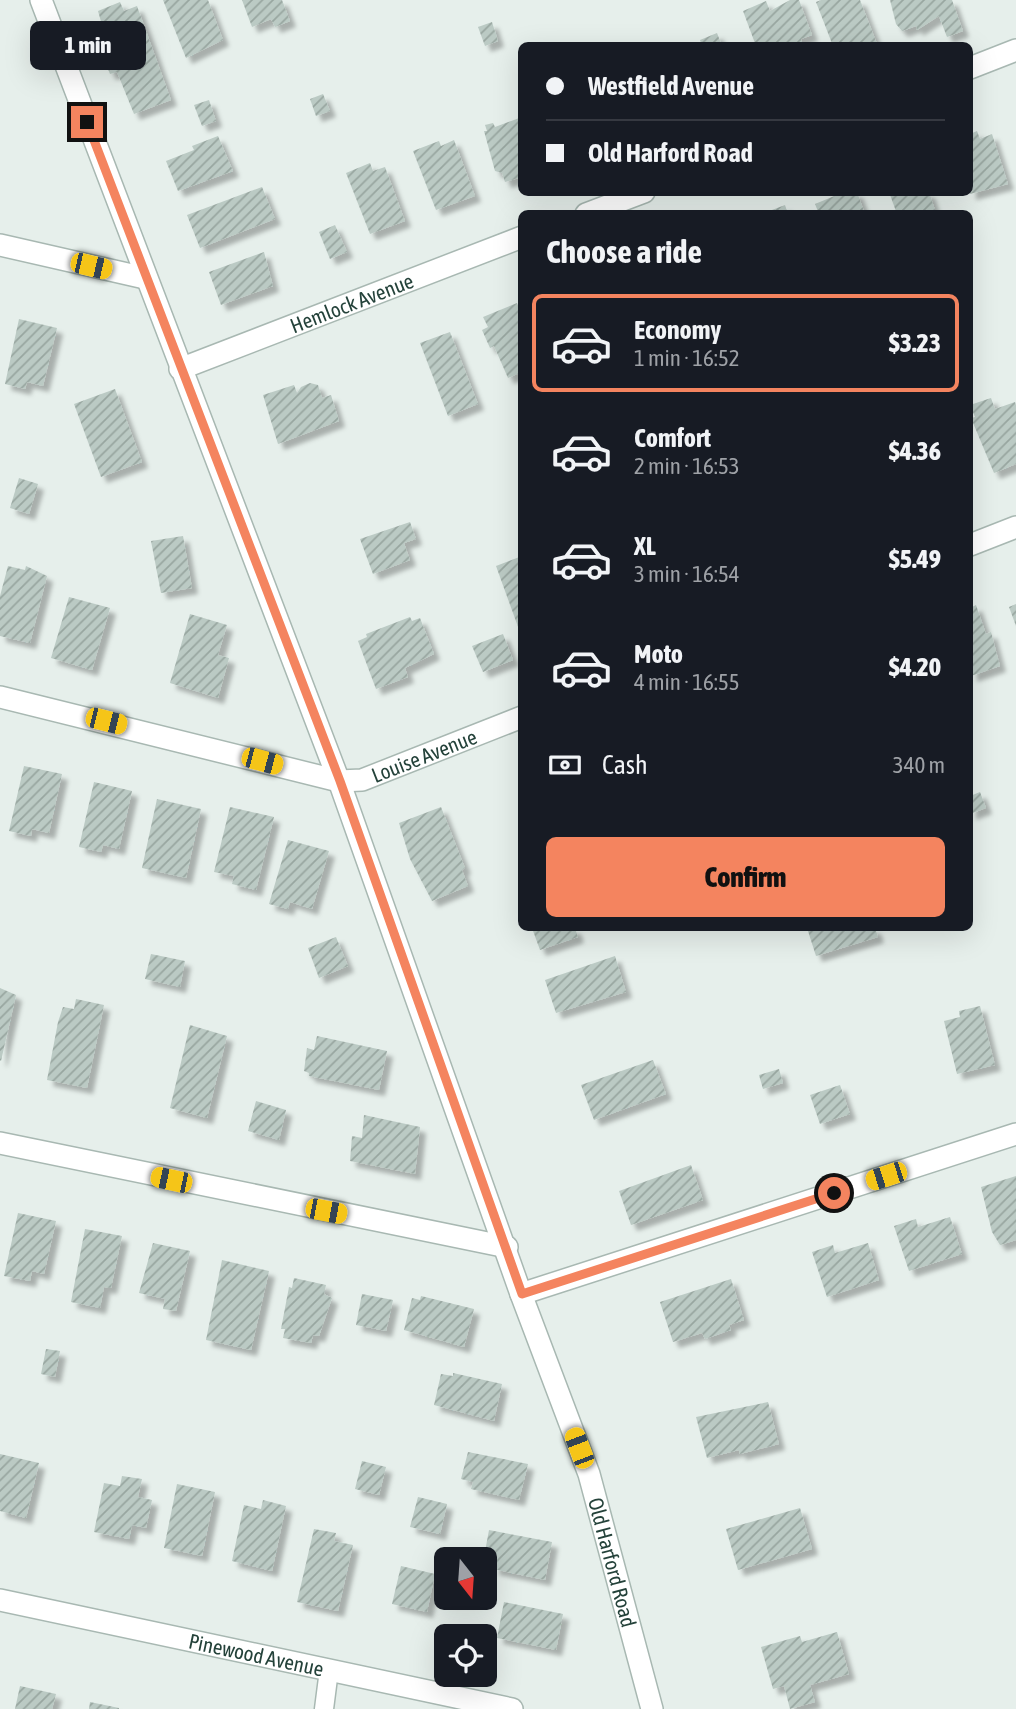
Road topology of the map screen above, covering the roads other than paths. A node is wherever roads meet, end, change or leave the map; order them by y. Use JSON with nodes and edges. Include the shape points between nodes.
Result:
{"nodes":[{"id":1,"x":41,"y":0,"type":"edge"},
{"id":2,"x":1016,"y":50,"type":"edge"},
{"id":3,"x":973,"y":67,"type":"edge"},
{"id":4,"x":633,"y":196,"type":"edge"},
{"id":5,"x":597,"y":210,"type":"edge"},
{"id":6,"x":518,"y":239,"type":"edge"},
{"id":7,"x":0,"y":245,"type":"edge"},
{"id":8,"x":145,"y":278,"type":"junction"},
{"id":9,"x":180,"y":369,"type":"junction"},
{"id":10,"x":1016,"y":527,"type":"edge"},
{"id":11,"x":973,"y":544,"type":"edge"},
{"id":12,"x":0,"y":697,"type":"edge"},
{"id":13,"x":518,"y":719,"type":"edge"},
{"id":14,"x":340,"y":781,"type":"junction"},
{"id":15,"x":1016,"y":1133,"type":"edge"},
{"id":16,"x":0,"y":1143,"type":"edge"},
{"id":17,"x":507,"y":1247,"type":"junction"},
{"id":18,"x":522,"y":1294,"type":"junction"},
{"id":19,"x":0,"y":1600,"type":"edge"},
{"id":20,"x":329,"y":1670,"type":"junction"},
{"id":21,"x":324,"y":1709,"type":"edge"},
{"id":22,"x":512,"y":1709,"type":"edge"},
{"id":23,"x":652,"y":1709,"type":"edge"}],
"edges":[{"from":1,"to":8,"type":"street","name":"Old Harford Road"},
{"from":2,"to":3,"type":"street"},
{"from":4,"to":5,"type":"street"},
{"from":6,"to":9,"type":"street","name":"Hemlock Avenue"},
{"from":7,"to":8,"type":"street"},
{"from":8,"to":9,"type":"street","name":"Old Harford Road"},
{"from":9,"to":14,"type":"street","name":"Old Harford Road"},
{"from":10,"to":11,"type":"street"},
{"from":12,"to":14,"type":"street","name":"Louise Avenue"},
{"from":13,"to":14,"type":"street","name":"Louise Avenue","via":[[362,780]]},
{"from":14,"to":17,"type":"street","name":"Old Harford Road"},
{"from":15,"to":18,"type":"street"},
{"from":16,"to":17,"type":"street"},
{"from":17,"to":18,"type":"street","name":"Old Harford Road"},
{"from":18,"to":23,"type":"street","name":"Old Harford Road","via":[[589,1474]]},
{"from":19,"to":20,"type":"street","name":"Pinewood Avenue"},
{"from":20,"to":21,"type":"lane"},
{"from":20,"to":22,"type":"street","name":"Pinewood Avenue"}]}
